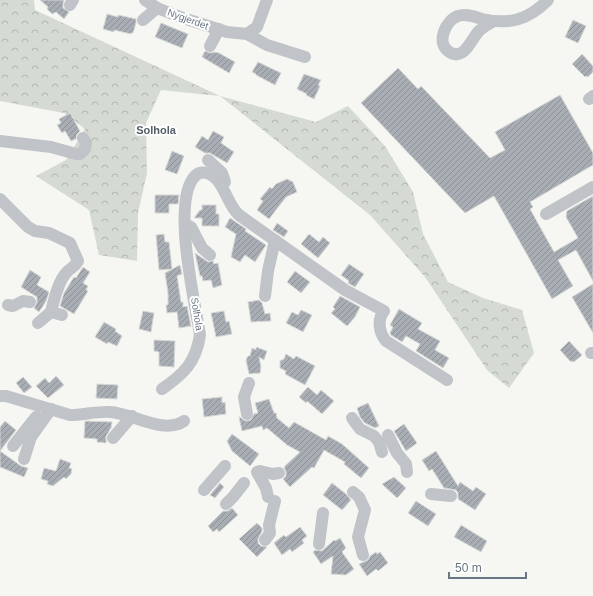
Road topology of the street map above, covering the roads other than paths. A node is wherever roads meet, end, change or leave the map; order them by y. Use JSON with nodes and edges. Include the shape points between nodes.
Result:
{"nodes":[{"id":1,"x":145,"y":0,"type":"edge"},
{"id":2,"x":267,"y":0,"type":"edge"},
{"id":3,"x":541,"y":2,"type":"edge"},
{"id":4,"x":157,"y":8,"type":"junction"},
{"id":5,"x":143,"y":20,"type":"dead end"},
{"id":6,"x":494,"y":21,"type":"dead end"},
{"id":7,"x":219,"y":29,"type":"junction"},
{"id":8,"x":247,"y":34,"type":"junction"},
{"id":9,"x":210,"y":46,"type":"dead end"},
{"id":10,"x":305,"y":57,"type":"dead end"},
{"id":11,"x":83,"y":138,"type":"dead end"},
{"id":12,"x":0,"y":141,"type":"edge"},
{"id":13,"x":208,"y":160,"type":"dead end"},
{"id":14,"x":593,"y":187,"type":"edge"},
{"id":15,"x":0,"y":199,"type":"edge"},
{"id":16,"x":228,"y":201,"type":"junction"},
{"id":17,"x":546,"y":214,"type":"dead end"},
{"id":18,"x":185,"y":224,"type":"junction"},
{"id":19,"x":275,"y":240,"type":"junction"},
{"id":20,"x":210,"y":255,"type":"dead end"},
{"id":21,"x":321,"y":274,"type":"junction"},
{"id":22,"x":357,"y":289,"type":"dead end"},
{"id":23,"x":265,"y":296,"type":"dead end"},
{"id":24,"x":30,"y":302,"type":"dead end"},
{"id":25,"x":8,"y":305,"type":"dead end"},
{"id":26,"x":38,"y":323,"type":"dead end"},
{"id":27,"x":447,"y":380,"type":"dead end"},
{"id":28,"x":249,"y":382,"type":"dead end"},
{"id":29,"x":162,"y":389,"type":"dead end"},
{"id":30,"x":0,"y":396,"type":"edge"},
{"id":31,"x":45,"y":405,"type":"junction"},
{"id":32,"x":247,"y":414,"type":"dead end"},
{"id":33,"x":132,"y":416,"type":"junction"},
{"id":34,"x":352,"y":418,"type":"dead end"},
{"id":35,"x":184,"y":421,"type":"dead end"},
{"id":36,"x":388,"y":435,"type":"dead end"},
{"id":37,"x":113,"y":438,"type":"dead end"},
{"id":38,"x":13,"y":446,"type":"dead end"},
{"id":39,"x":382,"y":452,"type":"dead end"},
{"id":40,"x":24,"y":459,"type":"dead end"},
{"id":41,"x":225,"y":466,"type":"dead end"},
{"id":42,"x":407,"y":472,"type":"dead end"},
{"id":43,"x":279,"y":473,"type":"dead end"},
{"id":44,"x":244,"y":483,"type":"dead end"},
{"id":45,"x":204,"y":490,"type":"dead end"},
{"id":46,"x":353,"y":492,"type":"dead end"},
{"id":47,"x":431,"y":494,"type":"dead end"},
{"id":48,"x":451,"y":496,"type":"dead end"},
{"id":49,"x":226,"y":504,"type":"dead end"},
{"id":50,"x":323,"y":515,"type":"dead end"},
{"id":51,"x":265,"y":540,"type":"dead end"},
{"id":52,"x":319,"y":544,"type":"dead end"},
{"id":53,"x":363,"y":555,"type":"dead end"}],
"edges":[{"from":1,"to":4,"type":"street","name":"Nygjerdet"},
{"from":2,"to":8,"type":"street","via":[[257,27]]},
{"from":3,"to":6,"type":"street","via":[[528,16]]},
{"from":4,"to":5,"type":"street","name":"Nygjerdet"},
{"from":4,"to":7,"type":"street","name":"Nygjerdet"},
{"from":7,"to":8,"type":"street","name":"Nygjerdet"},
{"from":7,"to":9,"type":"street","name":"Nygjerdet"},
{"from":8,"to":10,"type":"street","name":"Nygjerdet","via":[[267,45]]},
{"from":11,"to":12,"type":"street","via":[[86,142],[85,149],[80,154],[51,147]]},
{"from":13,"to":16,"type":"street","via":[[222,173]]},
{"from":14,"to":17,"type":"street"},
{"from":15,"to":26,"type":"street","via":[[28,227],[70,243],[76,254],[78,261],[66,273],[57,289],[56,313]]},
{"from":16,"to":18,"type":"street","name":"Solhola","via":[[212,175],[205,172],[197,174],[186,193]]},
{"from":16,"to":19,"type":"street","name":"Solhola","via":[[235,212]]},
{"from":18,"to":20,"type":"street","via":[[191,227],[202,248]]},
{"from":18,"to":29,"type":"street","name":"Solhola","via":[[187,259],[200,335],[197,353],[184,373]]},
{"from":19,"to":21,"type":"street","name":"Solhola"},
{"from":19,"to":23,"type":"street"},
{"from":21,"to":22,"type":"street","name":"Solhola"},
{"from":21,"to":27,"type":"street","name":"Solhola","via":[[384,311],[379,320],[382,337]]},
{"from":24,"to":25,"type":"street"},
{"from":28,"to":32,"type":"street","via":[[244,397]]},
{"from":30,"to":31,"type":"street"},
{"from":31,"to":33,"type":"street","via":[[70,415],[110,412]]},
{"from":31,"to":38,"type":"street"},
{"from":31,"to":40,"type":"street"},
{"from":33,"to":35,"type":"street","via":[[168,426]]},
{"from":33,"to":37,"type":"street"},
{"from":34,"to":39,"type":"street","via":[[360,429],[374,436]]},
{"from":36,"to":42,"type":"street","via":[[406,464]]},
{"from":41,"to":45,"type":"street"},
{"from":43,"to":51,"type":"street","via":[[257,472],[272,499],[270,533]]},
{"from":44,"to":49,"type":"street"},
{"from":46,"to":53,"type":"street","via":[[359,497],[365,510],[358,537]]},
{"from":47,"to":48,"type":"street"},
{"from":50,"to":52,"type":"street"}]}
